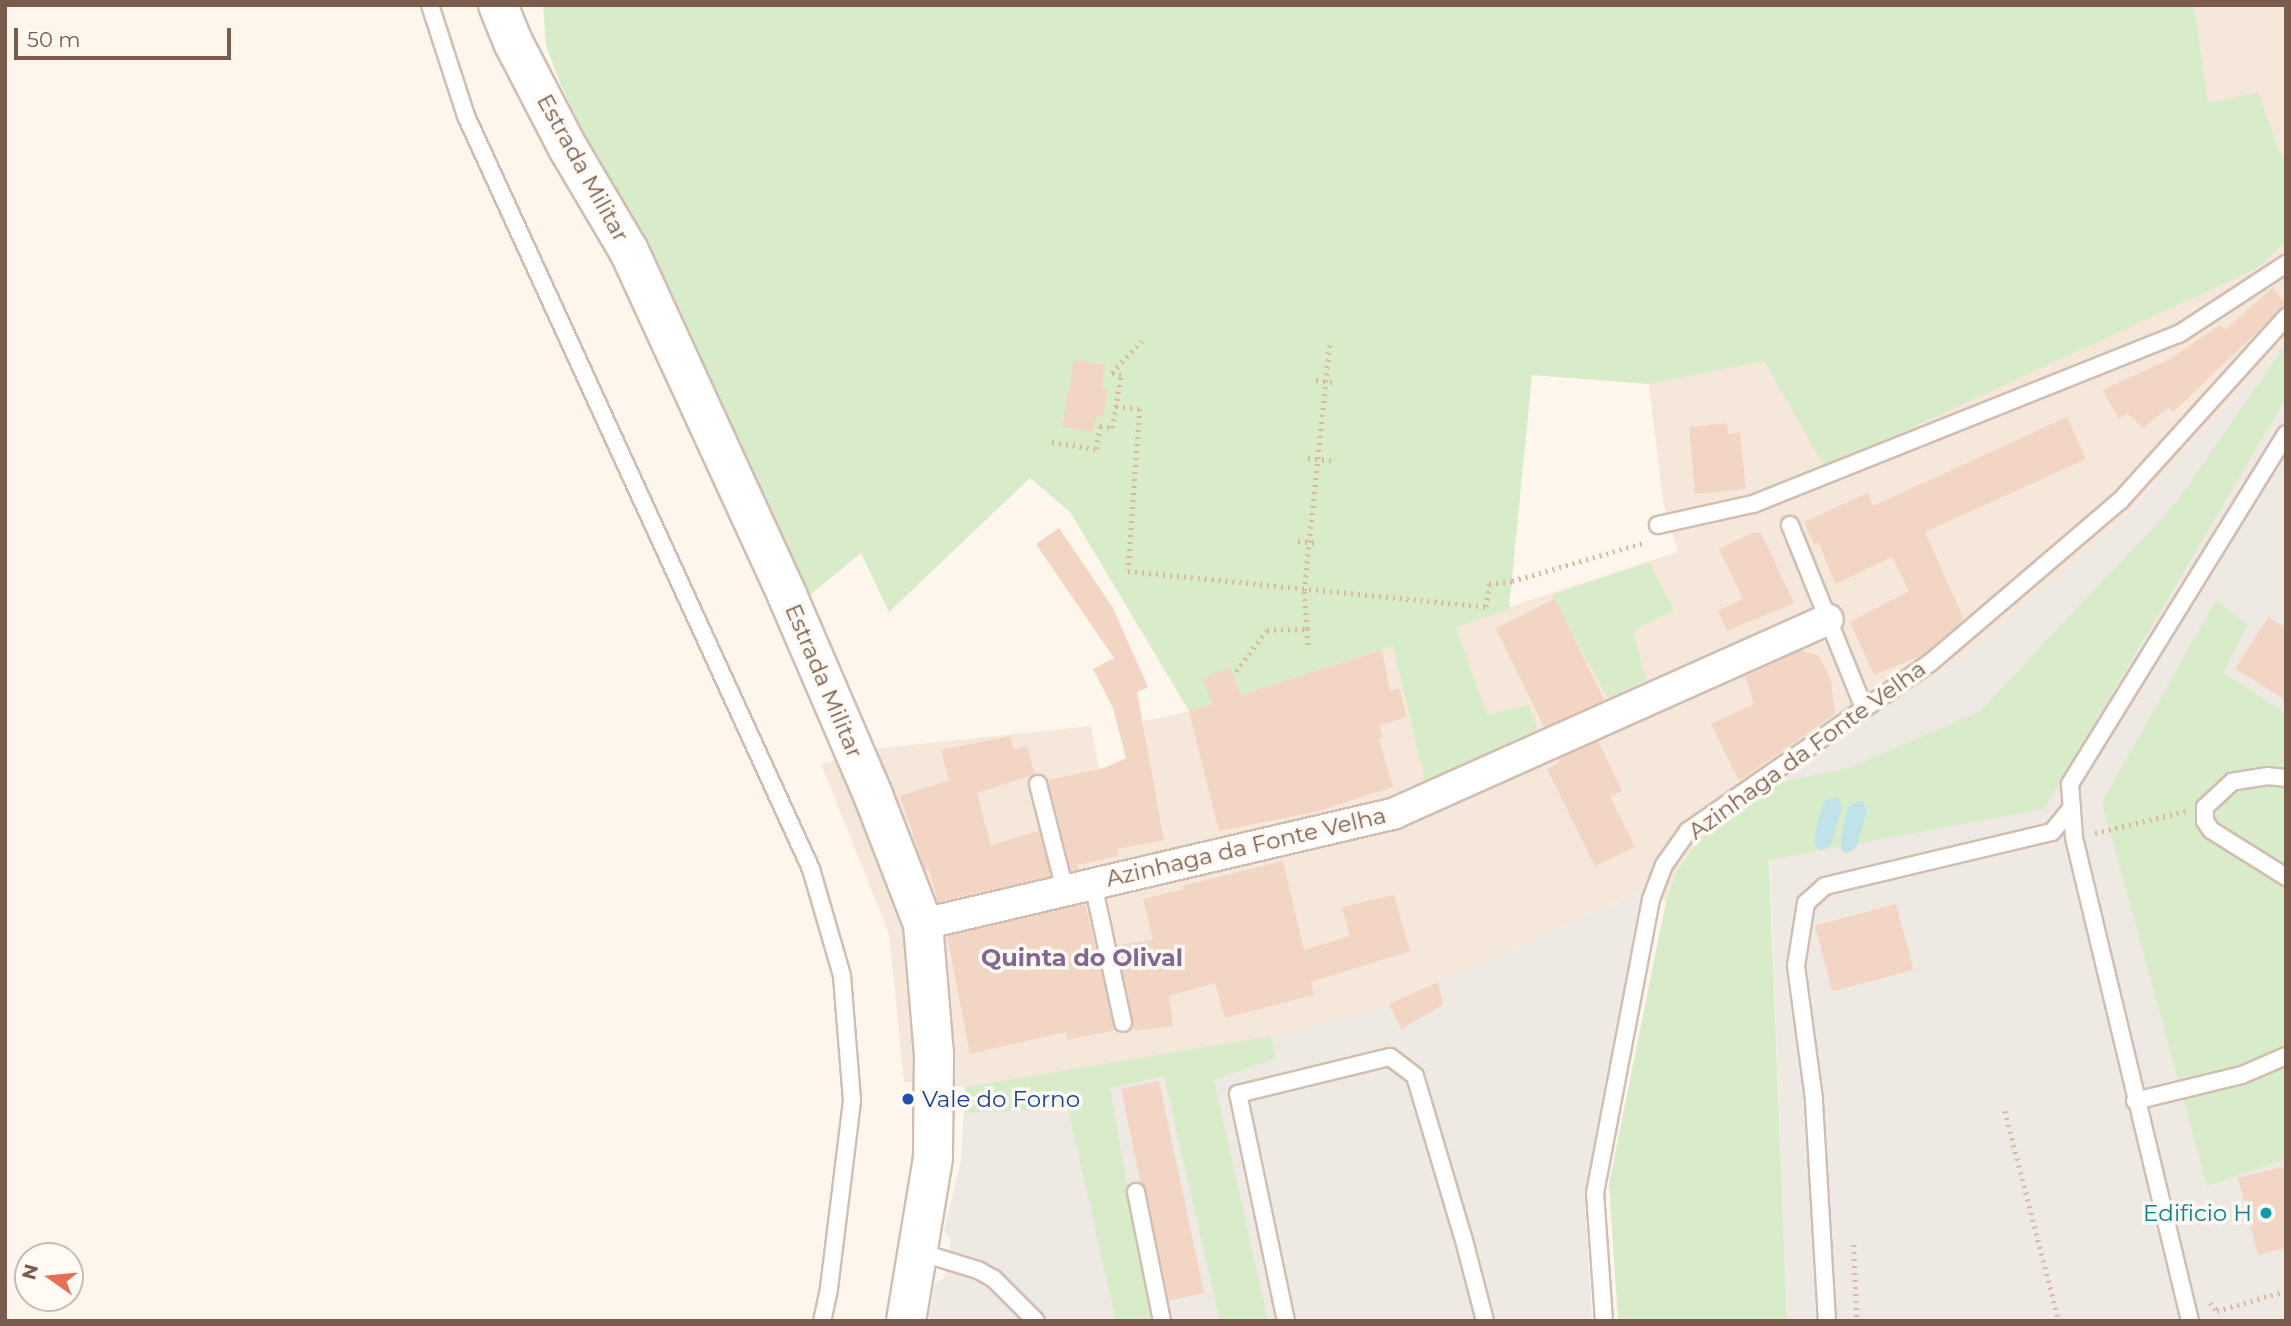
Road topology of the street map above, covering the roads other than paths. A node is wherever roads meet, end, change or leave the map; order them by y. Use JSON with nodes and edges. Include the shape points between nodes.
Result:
{"nodes":[{"id":1,"x":430,"y":5,"type":"edge"},
{"id":2,"x":498,"y":5,"type":"edge"},
{"id":3,"x":527,"y":5,"type":"edge"},
{"id":4,"x":537,"y":85,"type":"junction"},
{"id":5,"x":2286,"y":264,"type":"edge"},
{"id":6,"x":2286,"y":317,"type":"edge"},
{"id":7,"x":2286,"y":434,"type":"edge"},
{"id":8,"x":1658,"y":525,"type":"road end"},
{"id":9,"x":1790,"y":525,"type":"dead end"},
{"id":10,"x":1828,"y":619,"type":"junction"},
{"id":11,"x":1864,"y":708,"type":"junction"},
{"id":12,"x":2286,"y":778,"type":"edge"},
{"id":13,"x":1038,"y":784,"type":"dead end"},
{"id":14,"x":2072,"y":807,"type":"junction"},
{"id":15,"x":2286,"y":877,"type":"edge"},
{"id":16,"x":1079,"y":887,"type":"junction"},
{"id":17,"x":923,"y":924,"type":"junction"},
{"id":18,"x":1123,"y":1023,"type":"dead end"},
{"id":19,"x":2286,"y":1056,"type":"edge"},
{"id":20,"x":2135,"y":1101,"type":"junction"},
{"id":21,"x":1136,"y":1192,"type":"dead end"},
{"id":22,"x":919,"y":1252,"type":"junction"},
{"id":23,"x":2188,"y":1314,"type":"edge"},
{"id":24,"x":821,"y":1321,"type":"edge"},
{"id":25,"x":906,"y":1321,"type":"edge"},
{"id":26,"x":1035,"y":1321,"type":"edge"},
{"id":27,"x":1162,"y":1321,"type":"edge"},
{"id":28,"x":1286,"y":1321,"type":"edge"},
{"id":29,"x":1485,"y":1321,"type":"edge"},
{"id":30,"x":1604,"y":1321,"type":"edge"},
{"id":31,"x":1828,"y":1321,"type":"edge"}],
"edges":[{"from":1,"to":24,"type":"lane","via":[[466,116],[811,869],[842,976],[852,1101]]},
{"from":2,"to":4,"type":"street","name":"Estrada Militar"},
{"from":3,"to":4,"type":"street","name":"Estrada Militar"},
{"from":4,"to":17,"type":"street","name":"Estrada Militar","via":[[629,251],[781,582]]},
{"from":5,"to":8,"type":"lane","via":[[2179,334],[1753,504]]},
{"from":6,"to":11,"type":"lane","name":"Azinhaga da Fonte Velha","via":[[2120,501],[1930,663]]},
{"from":7,"to":14,"type":"lane","via":[[2070,784]]},
{"from":9,"to":10,"type":"lane"},
{"from":10,"to":11,"type":"lane"},
{"from":10,"to":16,"type":"street","name":"Azinhaga da Fonte Velha","via":[[1395,813]]},
{"from":11,"to":30,"type":"lane","name":"Azinhaga da Fonte Velha","via":[[1688,831],[1664,865],[1651,900],[1595,1194]]},
{"from":12,"to":15,"type":"lane","via":[[2232,782],[2205,807],[2205,821],[2211,830]]},
{"from":13,"to":16,"type":"lane"},
{"from":14,"to":20,"type":"lane","via":[[2074,838]]},
{"from":14,"to":31,"type":"lane","via":[[2052,832],[1825,886],[1806,903],[1796,966],[1814,1099]]},
{"from":16,"to":17,"type":"street","name":"Azinhaga da Fonte Velha"},
{"from":16,"to":18,"type":"lane"},
{"from":17,"to":22,"type":"street","name":"Estrada Militar","via":[[935,1100],[933,1158]]},
{"from":19,"to":20,"type":"lane","via":[[2242,1075]]},
{"from":20,"to":23,"type":"lane"},
{"from":21,"to":27,"type":"lane"},
{"from":22,"to":25,"type":"street","name":"Estrada Militar"},
{"from":22,"to":26,"type":"lane","via":[[994,1279]]},
{"from":28,"to":29,"type":"lane","via":[[1238,1094],[1390,1057],[1415,1076]]}]}
